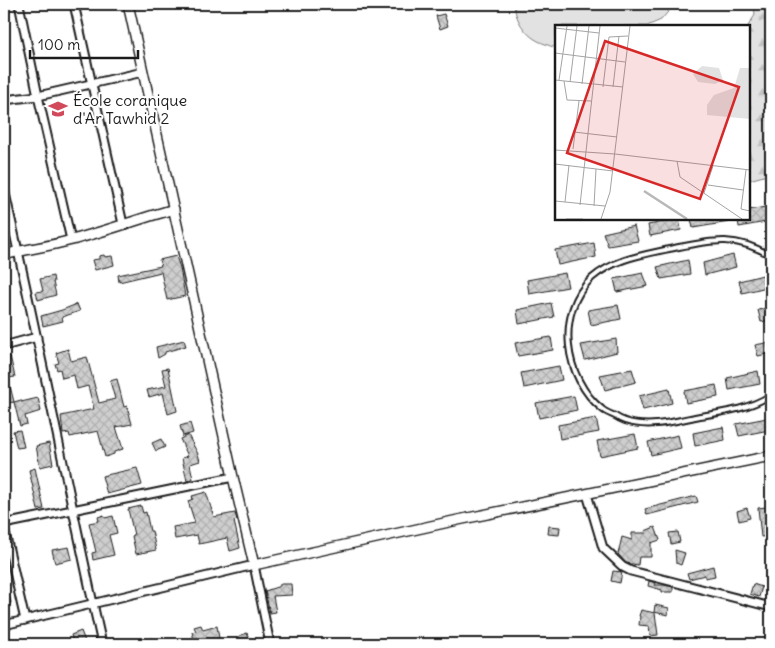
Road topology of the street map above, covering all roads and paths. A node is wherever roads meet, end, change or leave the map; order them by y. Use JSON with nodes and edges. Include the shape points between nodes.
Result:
{"nodes":[{"id":1,"x":19,"y":4,"type":"edge"},
{"id":2,"x":74,"y":4,"type":"edge"},
{"id":3,"x":128,"y":4,"type":"edge"},
{"id":4,"x":143,"y":72,"type":"junction"},
{"id":5,"x":92,"y":84,"type":"junction"},
{"id":6,"x":38,"y":96,"type":"junction"},
{"id":7,"x":4,"y":100,"type":"edge"},
{"id":8,"x":4,"y":189,"type":"edge"},
{"id":9,"x":174,"y":208,"type":"junction"},
{"id":10,"x":123,"y":224,"type":"junction"},
{"id":11,"x":70,"y":240,"type":"junction"},
{"id":12,"x":18,"y":251,"type":"junction"},
{"id":13,"x":4,"y":255,"type":"edge"},
{"id":14,"x":771,"y":256,"type":"edge"},
{"id":15,"x":37,"y":337,"type":"junction"},
{"id":16,"x":4,"y":346,"type":"edge"},
{"id":17,"x":771,"y":395,"type":"edge"},
{"id":18,"x":771,"y":456,"type":"edge"},
{"id":19,"x":233,"y":477,"type":"junction"},
{"id":20,"x":587,"y":494,"type":"junction"},
{"id":21,"x":72,"y":510,"type":"junction"},
{"id":22,"x":4,"y":526,"type":"edge"},
{"id":23,"x":254,"y":564,"type":"junction"},
{"id":24,"x":93,"y":604,"type":"junction"},
{"id":25,"x":771,"y":607,"type":"edge"},
{"id":26,"x":25,"y":620,"type":"junction"},
{"id":27,"x":4,"y":625,"type":"edge"},
{"id":28,"x":102,"y":644,"type":"edge"},
{"id":29,"x":270,"y":644,"type":"edge"}],
"edges":[{"from":1,"to":6,"type":"street"},
{"from":2,"to":5,"type":"street"},
{"from":3,"to":4,"type":"street"},
{"from":4,"to":5,"type":"street"},
{"from":4,"to":9,"type":"street"},
{"from":5,"to":6,"type":"street"},
{"from":5,"to":10,"type":"street"},
{"from":6,"to":7,"type":"street"},
{"from":6,"to":11,"type":"street"},
{"from":8,"to":12,"type":"street"},
{"from":9,"to":10,"type":"street"},
{"from":9,"to":19,"type":"street"},
{"from":10,"to":11,"type":"street"},
{"from":11,"to":12,"type":"street"},
{"from":12,"to":13,"type":"street"},
{"from":12,"to":15,"type":"street"},
{"from":14,"to":17,"type":"lane","via":[[730,240],[710,241],[633,256],[612,264],[580,291],[569,328],[568,348],[585,391],[602,409],[624,421],[650,425],[731,411]]},
{"from":15,"to":16,"type":"street"},
{"from":15,"to":21,"type":"street"},
{"from":18,"to":20,"type":"street"},
{"from":19,"to":21,"type":"street"},
{"from":19,"to":23,"type":"street"},
{"from":20,"to":23,"type":"street"},
{"from":20,"to":25,"type":"street","via":[[603,548],[623,567]]},
{"from":21,"to":22,"type":"street"},
{"from":21,"to":24,"type":"street"},
{"from":22,"to":26,"type":"street"},
{"from":23,"to":24,"type":"street"},
{"from":23,"to":29,"type":"street"},
{"from":24,"to":26,"type":"street"},
{"from":24,"to":28,"type":"street"},
{"from":26,"to":27,"type":"street"}]}
